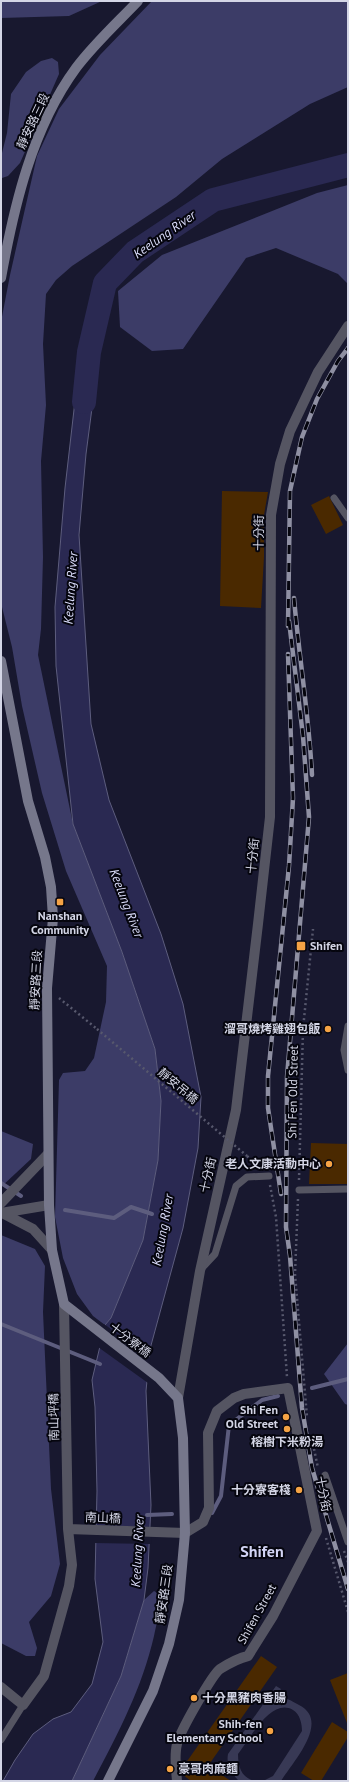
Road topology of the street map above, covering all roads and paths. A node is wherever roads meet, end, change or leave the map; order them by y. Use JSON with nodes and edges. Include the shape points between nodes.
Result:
{"nodes":[{"id":1,"x":138,"y":1,"type":"edge"},
{"id":2,"x":1,"y":278,"type":"edge"},
{"id":3,"x":348,"y":326,"type":"edge"},
{"id":4,"x":334,"y":498,"type":"dead end"},
{"id":5,"x":348,"y":518,"type":"edge"},
{"id":6,"x":1,"y":661,"type":"edge"},
{"id":7,"x":313,"y":929,"type":"dead end"},
{"id":8,"x":47,"y":988,"type":"junction"},
{"id":9,"x":348,"y":1026,"type":"edge"},
{"id":10,"x":348,"y":1070,"type":"edge"},
{"id":11,"x":48,"y":1154,"type":"junction"},
{"id":12,"x":269,"y":1176,"type":"junction"},
{"id":13,"x":348,"y":1189,"type":"edge"},
{"id":14,"x":299,"y":1190,"type":"junction"},
{"id":15,"x":49,"y":1205,"type":"junction"},
{"id":16,"x":1,"y":1209,"type":"edge"},
{"id":17,"x":52,"y":1250,"type":"junction"},
{"id":18,"x":200,"y":1271,"type":"junction"},
{"id":19,"x":64,"y":1304,"type":"junction"},
{"id":20,"x":288,"y":1388,"type":"junction"},
{"id":21,"x":178,"y":1398,"type":"junction"},
{"id":22,"x":308,"y":1419,"type":"dead end"},
{"id":23,"x":312,"y":1440,"type":"dead end"},
{"id":24,"x":322,"y":1472,"type":"joint"},
{"id":25,"x":68,"y":1529,"type":"junction"},
{"id":26,"x":317,"y":1531,"type":"junction"},
{"id":27,"x":185,"y":1533,"type":"junction"},
{"id":28,"x":346,"y":1545,"type":"edge"},
{"id":29,"x":348,"y":1562,"type":"edge"},
{"id":30,"x":348,"y":1612,"type":"edge"},
{"id":31,"x":1,"y":1687,"type":"edge"},
{"id":32,"x":23,"y":1705,"type":"junction"},
{"id":33,"x":1,"y":1740,"type":"edge"},
{"id":34,"x":108,"y":1781,"type":"edge"},
{"id":35,"x":177,"y":1781,"type":"edge"}],
"edges":[{"from":1,"to":2,"type":"main road","name":"靜安路三段","via":[[76,68],[51,110],[30,160],[17,204]]},
{"from":3,"to":18,"type":"street","name":"十分街","via":[[318,372],[290,431],[280,464],[271,515],[270,817],[236,1110]]},
{"from":4,"to":5,"type":"lane"},
{"from":6,"to":8,"type":"main road","name":"靜安路三段","via":[[28,801],[51,887],[53,918]]},
{"from":7,"to":14,"type":"path","name":"Shi Fen Old Street","via":[[303,1028]]},
{"from":8,"to":11,"type":"main road","name":"靜安路三段"},
{"from":8,"to":12,"type":"path","name":"靜安吊橋","bridge":true},
{"from":9,"to":10,"type":"lane","via":[[344,1050]]},
{"from":11,"to":15,"type":"main road","name":"靜安路三段"},
{"from":11,"to":16,"type":"street"},
{"from":12,"to":18,"type":"lane","via":[[247,1177],[236,1186],[215,1254]]},
{"from":12,"to":20,"type":"path","via":[[276,1217]]},
{"from":13,"to":14,"type":"lane"},
{"from":14,"to":22,"type":"path","name":"Shi Fen Old Street","via":[[295,1274]]},
{"from":15,"to":16,"type":"street"},
{"from":15,"to":17,"type":"main road","name":"靜安路三段"},
{"from":16,"to":17,"type":"street","via":[[33,1229]]},
{"from":17,"to":19,"type":"main road","name":"靜安路三段"},
{"from":18,"to":21,"type":"street","name":"十分街"},
{"from":19,"to":21,"type":"main road","name":"十分寮橋","via":[[159,1378]]},
{"from":19,"to":25,"type":"street","name":"南山坪橋"},
{"from":20,"to":26,"type":"street","name":"十分街"},
{"from":20,"to":27,"type":"street","via":[[244,1394],[216,1411],[208,1433],[209,1508],[204,1522]]},
{"from":21,"to":27,"type":"main road","name":"靜安路三段","via":[[183,1438]]},
{"from":23,"to":24,"type":"path"},
{"from":24,"to":28,"type":"lane"},
{"from":25,"to":27,"type":"street","name":"南山橋"},
{"from":25,"to":32,"type":"street","name":"南山坪橋","via":[[72,1565],[69,1586],[44,1676]]},
{"from":26,"to":30,"type":"path","via":[[326,1536]]},
{"from":26,"to":35,"type":"street","name":"Shifen Street","via":[[273,1616],[248,1656],[219,1670],[188,1717],[177,1742]]},
{"from":27,"to":34,"type":"main road","name":"靜安路三段","via":[[179,1600],[169,1644],[152,1691]]},
{"from":28,"to":29,"type":"path"},
{"from":31,"to":32,"type":"street"},
{"from":32,"to":33,"type":"lane"}]}
